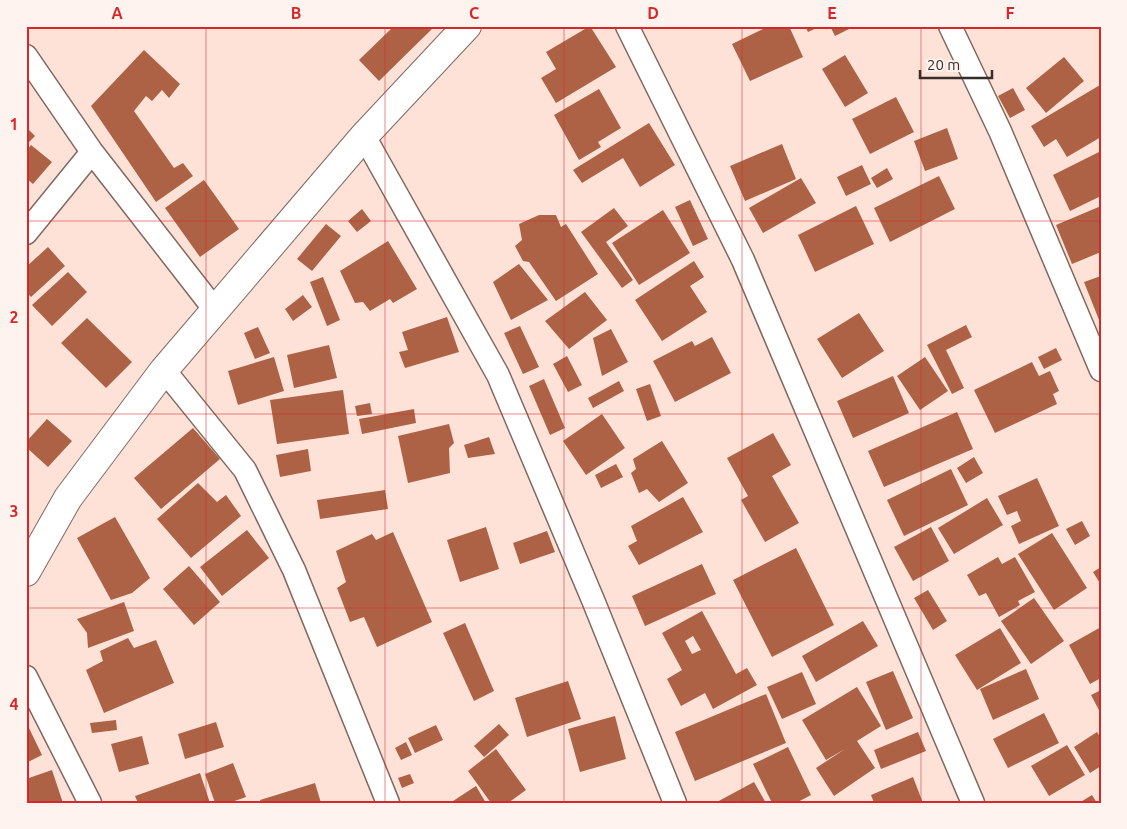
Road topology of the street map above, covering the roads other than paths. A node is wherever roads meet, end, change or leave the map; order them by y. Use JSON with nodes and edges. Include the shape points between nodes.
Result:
{"nodes":[{"id":1,"x":467,"y":26,"type":"edge"},
{"id":2,"x":627,"y":26,"type":"edge"},
{"id":3,"x":950,"y":26,"type":"edge"},
{"id":4,"x":26,"y":56,"type":"edge"},
{"id":5,"x":364,"y":136,"type":"junction"},
{"id":6,"x":92,"y":152,"type":"junction"},
{"id":7,"x":26,"y":233,"type":"edge"},
{"id":8,"x":215,"y":310,"type":"junction"},
{"id":9,"x":164,"y":370,"type":"junction"},
{"id":10,"x":1101,"y":370,"type":"edge"},
{"id":11,"x":26,"y":572,"type":"edge"},
{"id":12,"x":26,"y":677,"type":"edge"},
{"id":13,"x":90,"y":803,"type":"edge"},
{"id":14,"x":388,"y":803,"type":"edge"},
{"id":15,"x":675,"y":803,"type":"edge"},
{"id":16,"x":973,"y":803,"type":"edge"}],
"edges":[{"from":1,"to":5,"type":"street"},
{"from":2,"to":16,"type":"street","via":[[743,260]]},
{"from":3,"to":10,"type":"street","via":[[1004,140]]},
{"from":4,"to":6,"type":"street"},
{"from":5,"to":8,"type":"street"},
{"from":5,"to":15,"type":"street","via":[[498,375],[594,600]]},
{"from":6,"to":7,"type":"street"},
{"from":6,"to":8,"type":"street"},
{"from":8,"to":9,"type":"street"},
{"from":9,"to":11,"type":"street","via":[[68,498]]},
{"from":9,"to":14,"type":"street","via":[[245,470],[294,570]]},
{"from":12,"to":13,"type":"street"}]}
